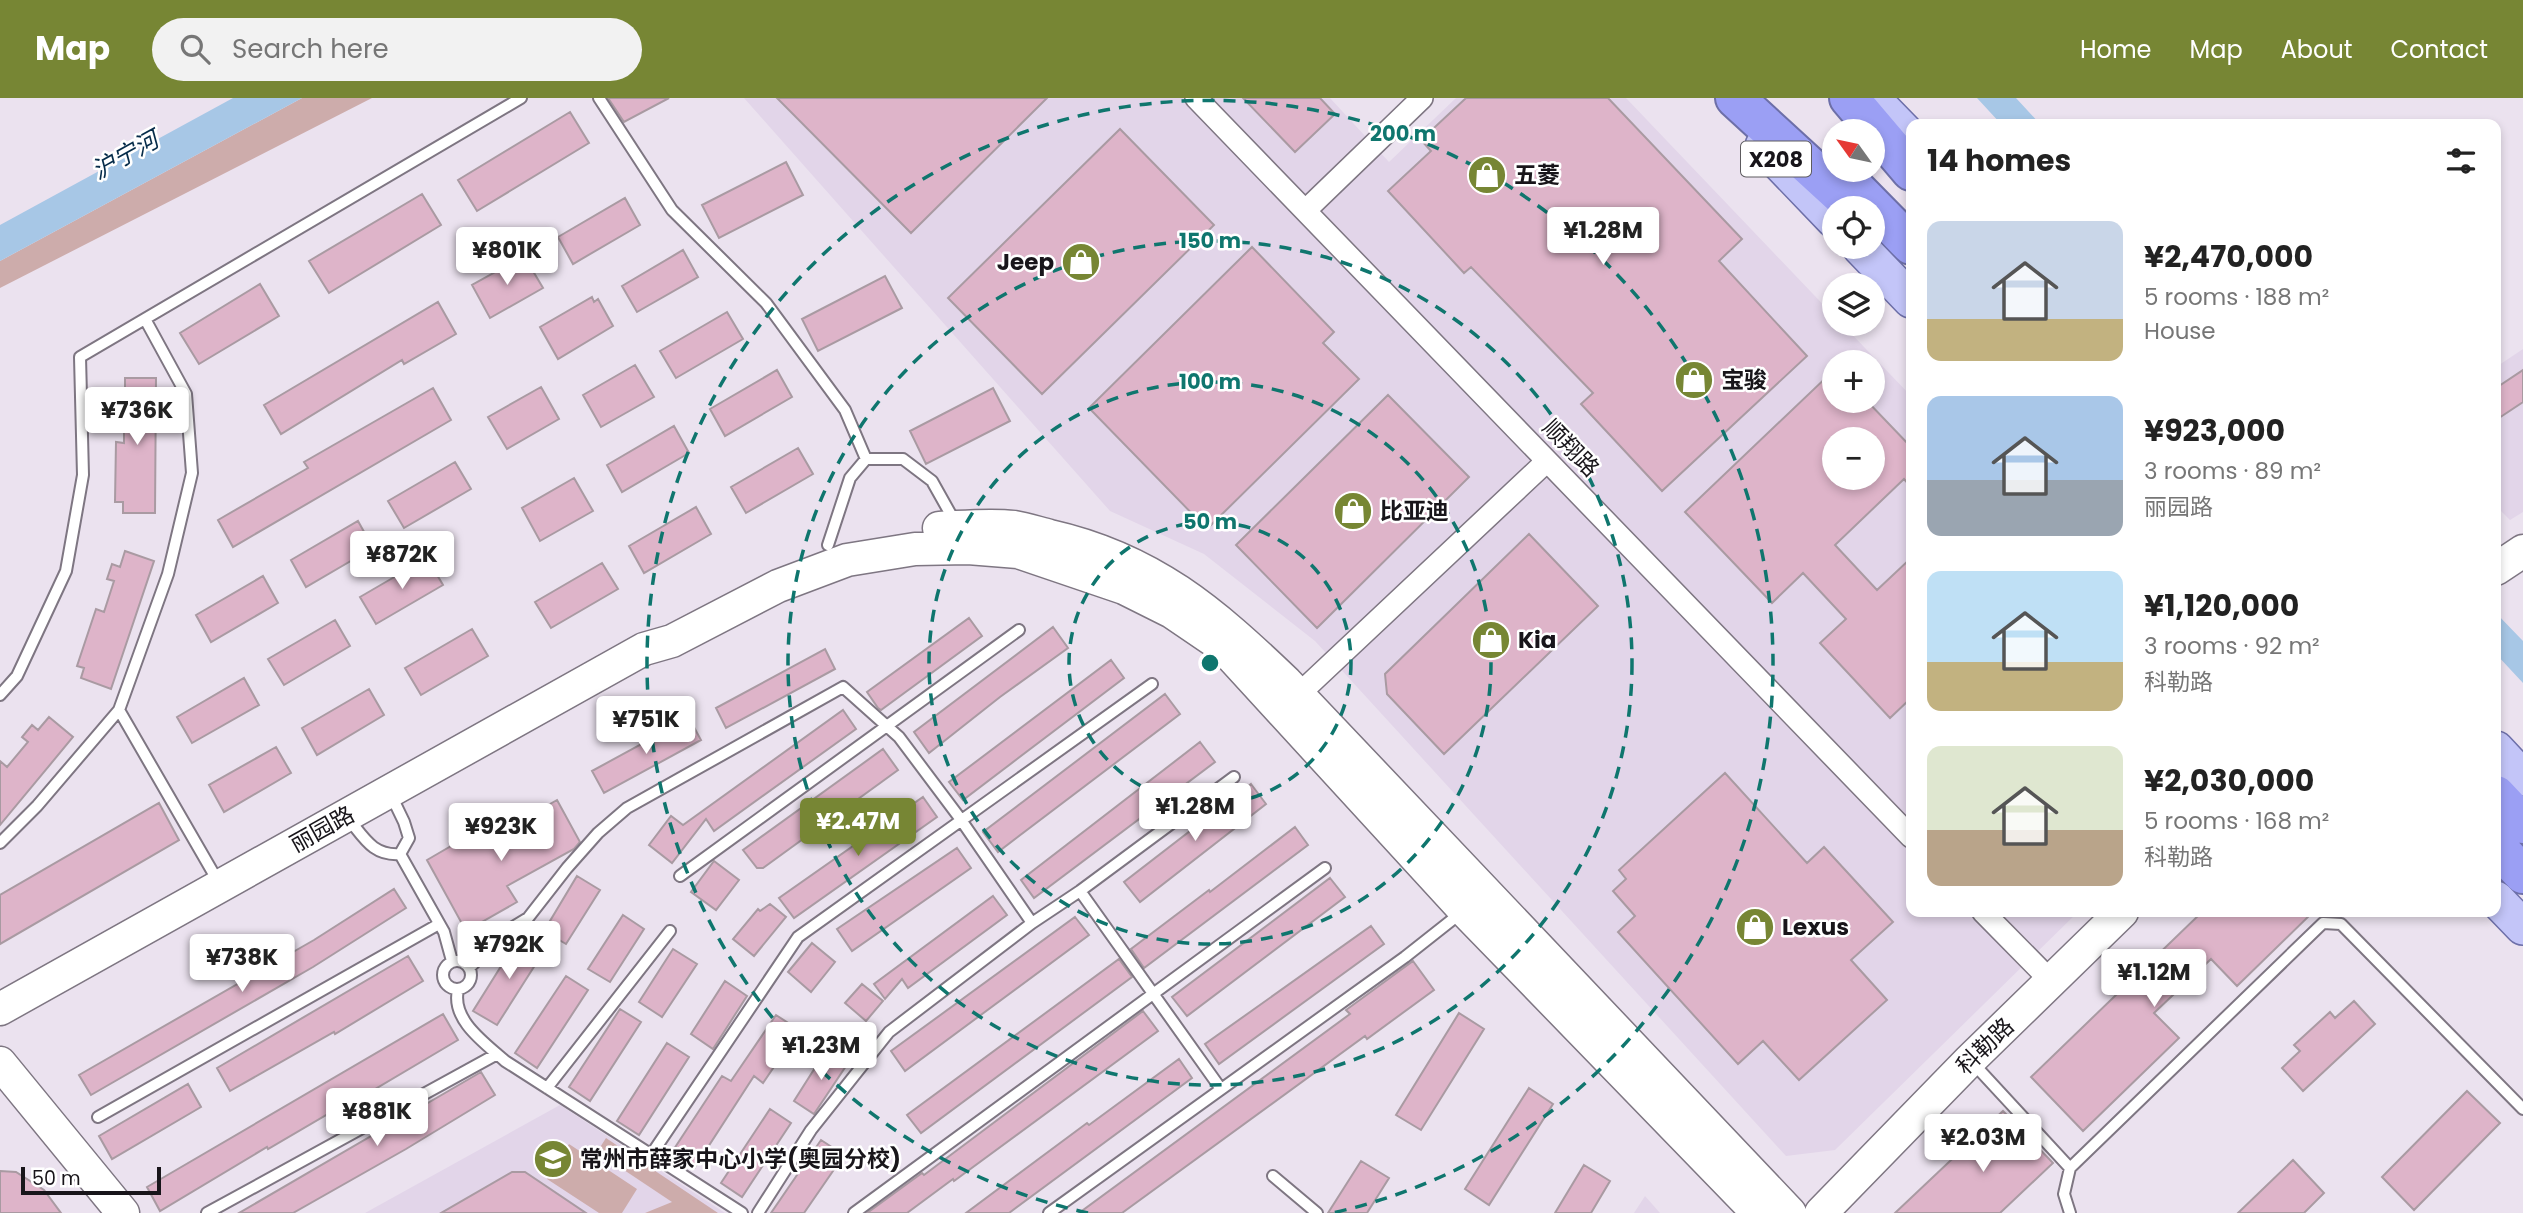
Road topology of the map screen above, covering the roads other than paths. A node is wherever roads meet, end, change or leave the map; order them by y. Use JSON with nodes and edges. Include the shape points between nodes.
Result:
{"nodes":[{"id":1,"x":521,"y":98,"type":"edge"},
{"id":2,"x":599,"y":98,"type":"edge"},
{"id":3,"x":1196,"y":98,"type":"edge"},
{"id":4,"x":1422,"y":98,"type":"edge"},
{"id":5,"x":1717,"y":98,"type":"edge"},
{"id":6,"x":1735,"y":98,"type":"edge"},
{"id":7,"x":1768,"y":98,"type":"edge"},
{"id":8,"x":1822,"y":98,"type":"edge"},
{"id":9,"x":1849,"y":98,"type":"edge"},
{"id":10,"x":1872,"y":98,"type":"edge"},
{"id":11,"x":1842,"y":119,"type":"edge"},
{"id":12,"x":1906,"y":133,"type":"edge"},
{"id":13,"x":1822,"y":154,"type":"edge"},
{"id":14,"x":1885,"y":164,"type":"edge"},
{"id":15,"x":1906,"y":164,"type":"edge"},
{"id":16,"x":1850,"y":182,"type":"edge"},
{"id":17,"x":1906,"y":186,"type":"edge"},
{"id":18,"x":1842,"y":196,"type":"edge"},
{"id":19,"x":1822,"y":207,"type":"edge"},
{"id":20,"x":1306,"y":210,"type":"junction"},
{"id":21,"x":1885,"y":236,"type":"edge"},
{"id":22,"x":1906,"y":240,"type":"edge"},
{"id":23,"x":1906,"y":255,"type":"edge"},
{"id":24,"x":1872,"y":259,"type":"edge"},
{"id":25,"x":1906,"y":295,"type":"edge"},
{"id":26,"x":145,"y":319,"type":"junction"},
{"id":27,"x":866,"y":459,"type":"junction"},
{"id":28,"x":1547,"y":461,"type":"junction"},
{"id":29,"x":958,"y":527,"type":"junction"},
{"id":30,"x":828,"y":545,"type":"junction"},
{"id":31,"x":2523,"y":551,"type":"edge"},
{"id":32,"x":2501,"y":566,"type":"edge"},
{"id":33,"x":1019,"y":630,"type":"dead end"},
{"id":34,"x":644,"y":649,"type":"junction"},
{"id":35,"x":1152,"y":684,"type":"dead end"},
{"id":36,"x":0,"y":695,"type":"edge"},
{"id":37,"x":1298,"y":695,"type":"junction"},
{"id":38,"x":119,"y":710,"type":"junction"},
{"id":39,"x":887,"y":726,"type":"junction"},
{"id":40,"x":2501,"y":754,"type":"edge"},
{"id":41,"x":1234,"y":777,"type":"dead end"},
{"id":42,"x":2523,"y":778,"type":"edge"},
{"id":43,"x":389,"y":791,"type":"junction"},
{"id":44,"x":2501,"y":800,"type":"edge"},
{"id":45,"x":346,"y":815,"type":"junction"},
{"id":46,"x":961,"y":820,"type":"junction"},
{"id":47,"x":2523,"y":824,"type":"edge"},
{"id":48,"x":1906,"y":832,"type":"edge"},
{"id":49,"x":0,"y":843,"type":"edge"},
{"id":50,"x":2501,"y":851,"type":"edge"},
{"id":51,"x":400,"y":854,"type":"junction"},
{"id":52,"x":1325,"y":868,"type":"dead end"},
{"id":53,"x":2523,"y":874,"type":"edge"},
{"id":54,"x":680,"y":877,"type":"dead end"},
{"id":55,"x":220,"y":886,"type":"junction"},
{"id":56,"x":1080,"y":891,"type":"junction"},
{"id":57,"x":2501,"y":904,"type":"edge"},
{"id":58,"x":1464,"y":910,"type":"junction"},
{"id":59,"x":1988,"y":917,"type":"edge"},
{"id":60,"x":2117,"y":917,"type":"edge"},
{"id":61,"x":1032,"y":923,"type":"junction"},
{"id":62,"x":439,"y":924,"type":"junction"},
{"id":63,"x":2523,"y":927,"type":"edge"},
{"id":64,"x":670,"y":931,"type":"dead end"},
{"id":65,"x":452,"y":961,"type":"junction"},
{"id":66,"x":470,"y":967,"type":"junction"},
{"id":67,"x":2052,"y":982,"type":"junction"},
{"id":68,"x":458,"y":989,"type":"junction"},
{"id":69,"x":1153,"y":994,"type":"junction"},
{"id":70,"x":0,"y":1009,"type":"edge"},
{"id":71,"x":497,"y":1054,"type":"junction"},
{"id":72,"x":1970,"y":1060,"type":"junction"},
{"id":73,"x":0,"y":1063,"type":"edge"},
{"id":74,"x":547,"y":1087,"type":"junction"},
{"id":75,"x":1221,"y":1089,"type":"junction"},
{"id":76,"x":0,"y":1090,"type":"edge"},
{"id":77,"x":2523,"y":1109,"type":"edge"},
{"id":78,"x":98,"y":1117,"type":"dead end"},
{"id":79,"x":651,"y":1155,"type":"junction"},
{"id":80,"x":2070,"y":1168,"type":"junction"},
{"id":81,"x":1273,"y":1175,"type":"dead end"},
{"id":82,"x":1303,"y":1201,"type":"junction"},
{"id":83,"x":102,"y":1213,"type":"edge"},
{"id":84,"x":123,"y":1213,"type":"edge"},
{"id":85,"x":206,"y":1213,"type":"edge"},
{"id":86,"x":742,"y":1213,"type":"edge"},
{"id":87,"x":758,"y":1213,"type":"edge"},
{"id":88,"x":854,"y":1213,"type":"edge"},
{"id":89,"x":1049,"y":1213,"type":"edge"},
{"id":90,"x":1298,"y":1213,"type":"edge"},
{"id":91,"x":1317,"y":1213,"type":"edge"},
{"id":92,"x":1758,"y":1213,"type":"edge"},
{"id":93,"x":1790,"y":1213,"type":"edge"},
{"id":94,"x":1821,"y":1213,"type":"edge"},
{"id":95,"x":2070,"y":1213,"type":"edge"}],
"edges":[{"from":1,"to":26,"type":"lane"},
{"from":2,"to":27,"type":"lane","via":[[672,209],[766,303],[790,335],[845,410]]},
{"from":3,"to":20,"type":"street","name":"顺翔路"},
{"from":4,"to":20,"type":"street"},
{"from":5,"to":19,"type":"main road","number":"X208"},
{"from":6,"to":18,"type":"highway"},
{"from":7,"to":13,"type":"highway"},
{"from":8,"to":11,"type":"highway"},
{"from":9,"to":15,"type":"highway"},
{"from":10,"to":12,"type":"main road"},
{"from":14,"to":17,"type":"highway"},
{"from":16,"to":22,"type":"highway"},
{"from":20,"to":28,"type":"street","name":"顺翔路"},
{"from":21,"to":23,"type":"highway"},
{"from":24,"to":25,"type":"main road"},
{"from":26,"to":36,"type":"lane","via":[[80,357],[83,474],[66,571],[18,676]]},
{"from":26,"to":38,"type":"lane","via":[[186,394],[192,473],[168,574]]},
{"from":27,"to":29,"type":"lane","via":[[902,459],[932,481]]},
{"from":27,"to":30,"type":"lane","via":[[850,478]]},
{"from":28,"to":37,"type":"street"},
{"from":28,"to":48,"type":"street","name":"顺翔路"},
{"from":29,"to":30,"type":"street","via":[[887,532]]},
{"from":29,"to":37,"type":"street","via":[[1014,527],[1083,543],[1136,565],[1181,591],[1231,629]]},
{"from":30,"to":34,"type":"street","via":[[752,576],[656,632]]},
{"from":31,"to":32,"type":"street"},
{"from":33,"to":39,"type":"lane"},
{"from":34,"to":43,"type":"street","name":"丽园路"},
{"from":34,"to":58,"type":"street","via":[[672,640],[778,586],[847,560],[915,549],[968,548],[1017,552],[1043,560],[1125,589],[1172,612],[1222,646]]},
{"from":35,"to":46,"type":"lane"},
{"from":37,"to":93,"type":"street"},
{"from":38,"to":49,"type":"lane"},
{"from":38,"to":55,"type":"lane"},
{"from":39,"to":46,"type":"lane"},
{"from":39,"to":54,"type":"lane"},
{"from":39,"to":66,"type":"lane","via":[[843,687],[627,808],[590,842],[528,918]]},
{"from":40,"to":42,"type":"main road"},
{"from":41,"to":56,"type":"lane"},
{"from":43,"to":45,"type":"street","name":"丽园路"},
{"from":43,"to":51,"type":"lane","via":[[409,838]]},
{"from":44,"to":47,"type":"highway"},
{"from":45,"to":51,"type":"lane","via":[[371,847],[385,855]]},
{"from":45,"to":55,"type":"street","name":"丽园路"},
{"from":46,"to":61,"type":"lane"},
{"from":46,"to":79,"type":"lane","via":[[798,937]]},
{"from":50,"to":53,"type":"highway"},
{"from":51,"to":62,"type":"lane"},
{"from":52,"to":69,"type":"lane"},
{"from":55,"to":70,"type":"street","name":"丽园路"},
{"from":56,"to":61,"type":"lane"},
{"from":56,"to":69,"type":"lane"},
{"from":57,"to":63,"type":"main road"},
{"from":58,"to":75,"type":"lane"},
{"from":58,"to":92,"type":"street"},
{"from":59,"to":67,"type":"street"},
{"from":60,"to":67,"type":"street","name":"科勒路"},
{"from":61,"to":87,"type":"lane","via":[[888,1032],[811,1130]]},
{"from":62,"to":65,"type":"lane"},
{"from":62,"to":78,"type":"lane"},
{"from":64,"to":74,"type":"lane"},
{"from":65,"to":66,"type":"lane","via":[[462,960]]},
{"from":65,"to":68,"type":"lane","via":[[444,967],[443,978]]},
{"from":66,"to":68,"type":"lane","via":[[472,977],[467,986]]},
{"from":67,"to":72,"type":"street","name":"科勒路"},
{"from":68,"to":71,"type":"lane","via":[[458,1009],[473,1033]]},
{"from":69,"to":75,"type":"lane"},
{"from":69,"to":88,"type":"lane"},
{"from":71,"to":74,"type":"lane"},
{"from":71,"to":85,"type":"lane"},
{"from":72,"to":80,"type":"lane"},
{"from":72,"to":94,"type":"street","name":"科勒路"},
{"from":73,"to":84,"type":"street"},
{"from":74,"to":79,"type":"lane"},
{"from":75,"to":89,"type":"lane"},
{"from":76,"to":83,"type":"street"},
{"from":77,"to":80,"type":"lane","via":[[2341,924],[2323,923]]},
{"from":79,"to":86,"type":"lane"},
{"from":80,"to":95,"type":"lane","via":[[2064,1194]]},
{"from":81,"to":82,"type":"lane"},
{"from":82,"to":90,"type":"lane"},
{"from":82,"to":91,"type":"lane"}]}
